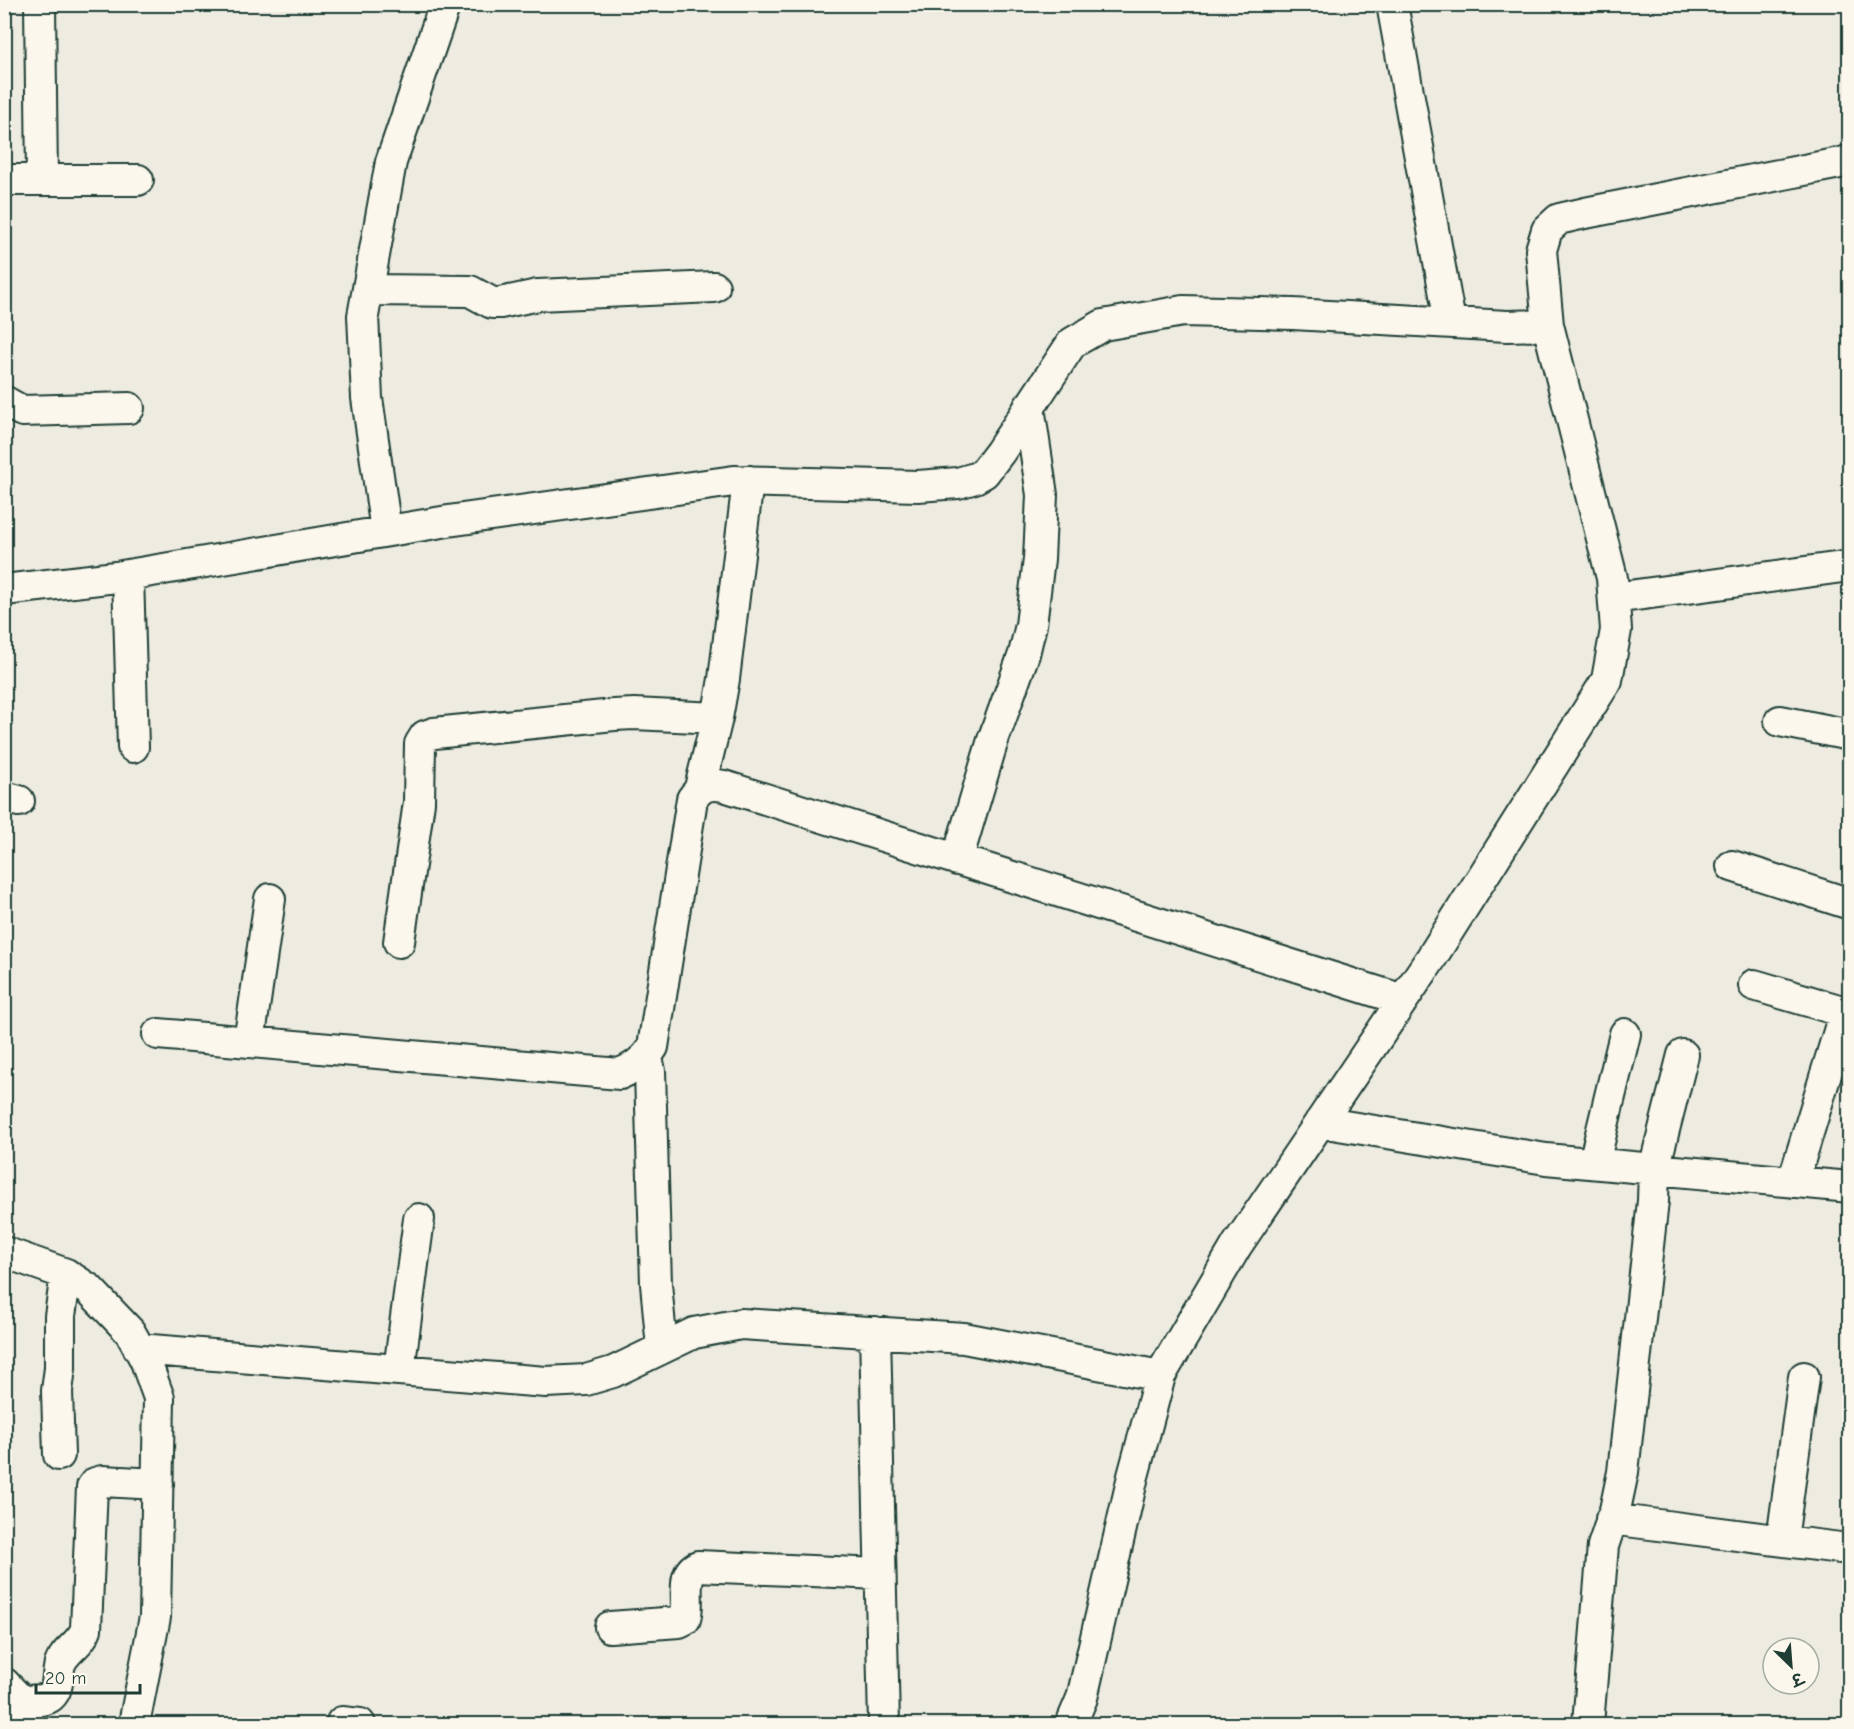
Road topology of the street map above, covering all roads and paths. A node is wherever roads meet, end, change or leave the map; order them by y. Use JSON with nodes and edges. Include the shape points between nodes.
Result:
{"nodes":[{"id":1,"x":40,"y":4,"type":"edge"},
{"id":2,"x":445,"y":4,"type":"edge"},
{"id":3,"x":1392,"y":4,"type":"edge"},
{"id":4,"x":1850,"y":161,"type":"edge"},
{"id":5,"x":4,"y":180,"type":"edge"},
{"id":6,"x":42,"y":180,"type":"junction"},
{"id":7,"x":138,"y":180,"type":"dead end"},
{"id":8,"x":714,"y":287,"type":"dead end"},
{"id":9,"x":368,"y":290,"type":"junction"},
{"id":10,"x":1450,"y":322,"type":"junction"},
{"id":11,"x":1548,"y":325,"type":"junction"},
{"id":12,"x":4,"y":401,"type":"edge"},
{"id":13,"x":1029,"y":407,"type":"junction"},
{"id":14,"x":129,"y":408,"type":"dead end"},
{"id":15,"x":748,"y":482,"type":"junction"},
{"id":16,"x":386,"y":531,"type":"junction"},
{"id":17,"x":1850,"y":566,"type":"edge"},
{"id":18,"x":128,"y":575,"type":"junction"},
{"id":19,"x":4,"y":590,"type":"edge"},
{"id":20,"x":1614,"y":598,"type":"junction"},
{"id":21,"x":717,"y":718,"type":"junction"},
{"id":22,"x":1780,"y":721,"type":"dead end"},
{"id":23,"x":1850,"y":735,"type":"edge"},
{"id":24,"x":133,"y":747,"type":"dead end"},
{"id":25,"x":700,"y":788,"type":"junction"},
{"id":26,"x":957,"y":860,"type":"junction"},
{"id":27,"x":1732,"y":866,"type":"dead end"},
{"id":28,"x":270,"y":899,"type":"dead end"},
{"id":29,"x":1850,"y":904,"type":"edge"},
{"id":30,"x":399,"y":942,"type":"dead end"},
{"id":31,"x":1754,"y":985,"type":"dead end"},
{"id":32,"x":1403,"y":1000,"type":"junction"},
{"id":33,"x":158,"y":1034,"type":"dead end"},
{"id":34,"x":1625,"y":1034,"type":"dead end"},
{"id":35,"x":249,"y":1042,"type":"junction"},
{"id":36,"x":1683,"y":1055,"type":"dead end"},
{"id":37,"x":647,"y":1058,"type":"junction"},
{"id":38,"x":1320,"y":1122,"type":"junction"},
{"id":39,"x":1594,"y":1163,"type":"junction"},
{"id":40,"x":1654,"y":1169,"type":"junction"},
{"id":41,"x":1793,"y":1182,"type":"junction"},
{"id":42,"x":1850,"y":1187,"type":"edge"},
{"id":43,"x":419,"y":1219,"type":"dead end"},
{"id":44,"x":4,"y":1252,"type":"edge"},
{"id":45,"x":66,"y":1274,"type":"junction"},
{"id":46,"x":875,"y":1332,"type":"junction"},
{"id":47,"x":662,"y":1348,"type":"junction"},
{"id":48,"x":139,"y":1349,"type":"junction"},
{"id":49,"x":399,"y":1370,"type":"junction"},
{"id":50,"x":1160,"y":1376,"type":"junction"},
{"id":51,"x":1804,"y":1377,"type":"dead end"},
{"id":52,"x":60,"y":1455,"type":"dead end"},
{"id":53,"x":158,"y":1484,"type":"junction"},
{"id":54,"x":1611,"y":1519,"type":"junction"},
{"id":55,"x":1782,"y":1540,"type":"junction"},
{"id":56,"x":1840,"y":1548,"type":"dead end"},
{"id":57,"x":880,"y":1574,"type":"junction"},
{"id":58,"x":610,"y":1627,"type":"dead end"},
{"id":59,"x":18,"y":1703,"type":"edge"},
{"id":60,"x":134,"y":1725,"type":"edge"},
{"id":61,"x":884,"y":1725,"type":"edge"},
{"id":62,"x":1071,"y":1725,"type":"edge"},
{"id":63,"x":1588,"y":1725,"type":"edge"}],
"edges":[{"from":1,"to":6,"type":"street"},
{"from":2,"to":9,"type":"street","via":[[391,162]]},
{"from":3,"to":10,"type":"street"},
{"from":4,"to":11,"type":"street","via":[[1559,219],[1547,230],[1541,250]]},
{"from":5,"to":6,"type":"street"},
{"from":6,"to":7,"type":"street"},
{"from":8,"to":9,"type":"street","via":[[538,295],[500,303],[470,291]]},
{"from":9,"to":16,"type":"street","via":[[363,316],[367,398]]},
{"from":10,"to":11,"type":"street"},
{"from":10,"to":13,"type":"street","via":[[1183,311],[1103,325],[1072,343]]},
{"from":11,"to":20,"type":"street"},
{"from":12,"to":14,"type":"street","via":[[22,411]]},
{"from":13,"to":15,"type":"street","via":[[984,472],[958,483],[918,486]]},
{"from":13,"to":26,"type":"street","via":[[1042,495],[1031,625]]},
{"from":15,"to":16,"type":"street"},
{"from":15,"to":21,"type":"street"},
{"from":16,"to":18,"type":"street"},
{"from":17,"to":20,"type":"street"},
{"from":18,"to":19,"type":"street"},
{"from":18,"to":24,"type":"street"},
{"from":20,"to":32,"type":"street","via":[[1616,630],[1607,680]]},
{"from":21,"to":25,"type":"street"},
{"from":21,"to":30,"type":"street","via":[[614,715],[426,736],[420,744],[419,802]]},
{"from":22,"to":23,"type":"street"},
{"from":25,"to":26,"type":"street","via":[[710,784],[724,786]]},
{"from":25,"to":37,"type":"street","via":[[692,799],[653,1047]]},
{"from":26,"to":32,"type":"street"},
{"from":27,"to":29,"type":"street"},
{"from":28,"to":35,"type":"street"},
{"from":31,"to":41,"type":"street","via":[[1842,1011],[1844,1016]]},
{"from":32,"to":38,"type":"street"},
{"from":33,"to":35,"type":"street"},
{"from":34,"to":39,"type":"street"},
{"from":35,"to":37,"type":"street","via":[[620,1074]]},
{"from":36,"to":40,"type":"street"},
{"from":37,"to":47,"type":"street"},
{"from":38,"to":39,"type":"street","via":[[1546,1159]]},
{"from":38,"to":50,"type":"street","via":[[1237,1245]]},
{"from":39,"to":40,"type":"street"},
{"from":40,"to":41,"type":"street"},
{"from":40,"to":54,"type":"street","via":[[1623,1472]]},
{"from":41,"to":42,"type":"street"},
{"from":43,"to":49,"type":"street"},
{"from":44,"to":45,"type":"street"},
{"from":45,"to":48,"type":"street","via":[[89,1289],[130,1332]]},
{"from":45,"to":52,"type":"street","via":[[57,1391]]},
{"from":46,"to":47,"type":"street","via":[[741,1324],[694,1333]]},
{"from":46,"to":50,"type":"street","via":[[964,1338]]},
{"from":46,"to":57,"type":"street"},
{"from":47,"to":49,"type":"street","via":[[613,1372],[586,1380],[546,1382]]},
{"from":48,"to":49,"type":"street"},
{"from":48,"to":53,"type":"street","via":[[159,1398]]},
{"from":50,"to":62,"type":"street","via":[[1082,1698]]},
{"from":51,"to":55,"type":"street"},
{"from":53,"to":59,"type":"street","via":[[102,1481],[92,1486],[86,1629],[82,1640],[60,1663],[51,1696]]},
{"from":53,"to":60,"type":"street","via":[[155,1617]]},
{"from":54,"to":55,"type":"street"},
{"from":54,"to":63,"type":"street","via":[[1602,1546]]},
{"from":55,"to":56,"type":"street"},
{"from":57,"to":58,"type":"street","via":[[698,1566],[688,1575],[685,1619]]},
{"from":57,"to":61,"type":"street"}]}
